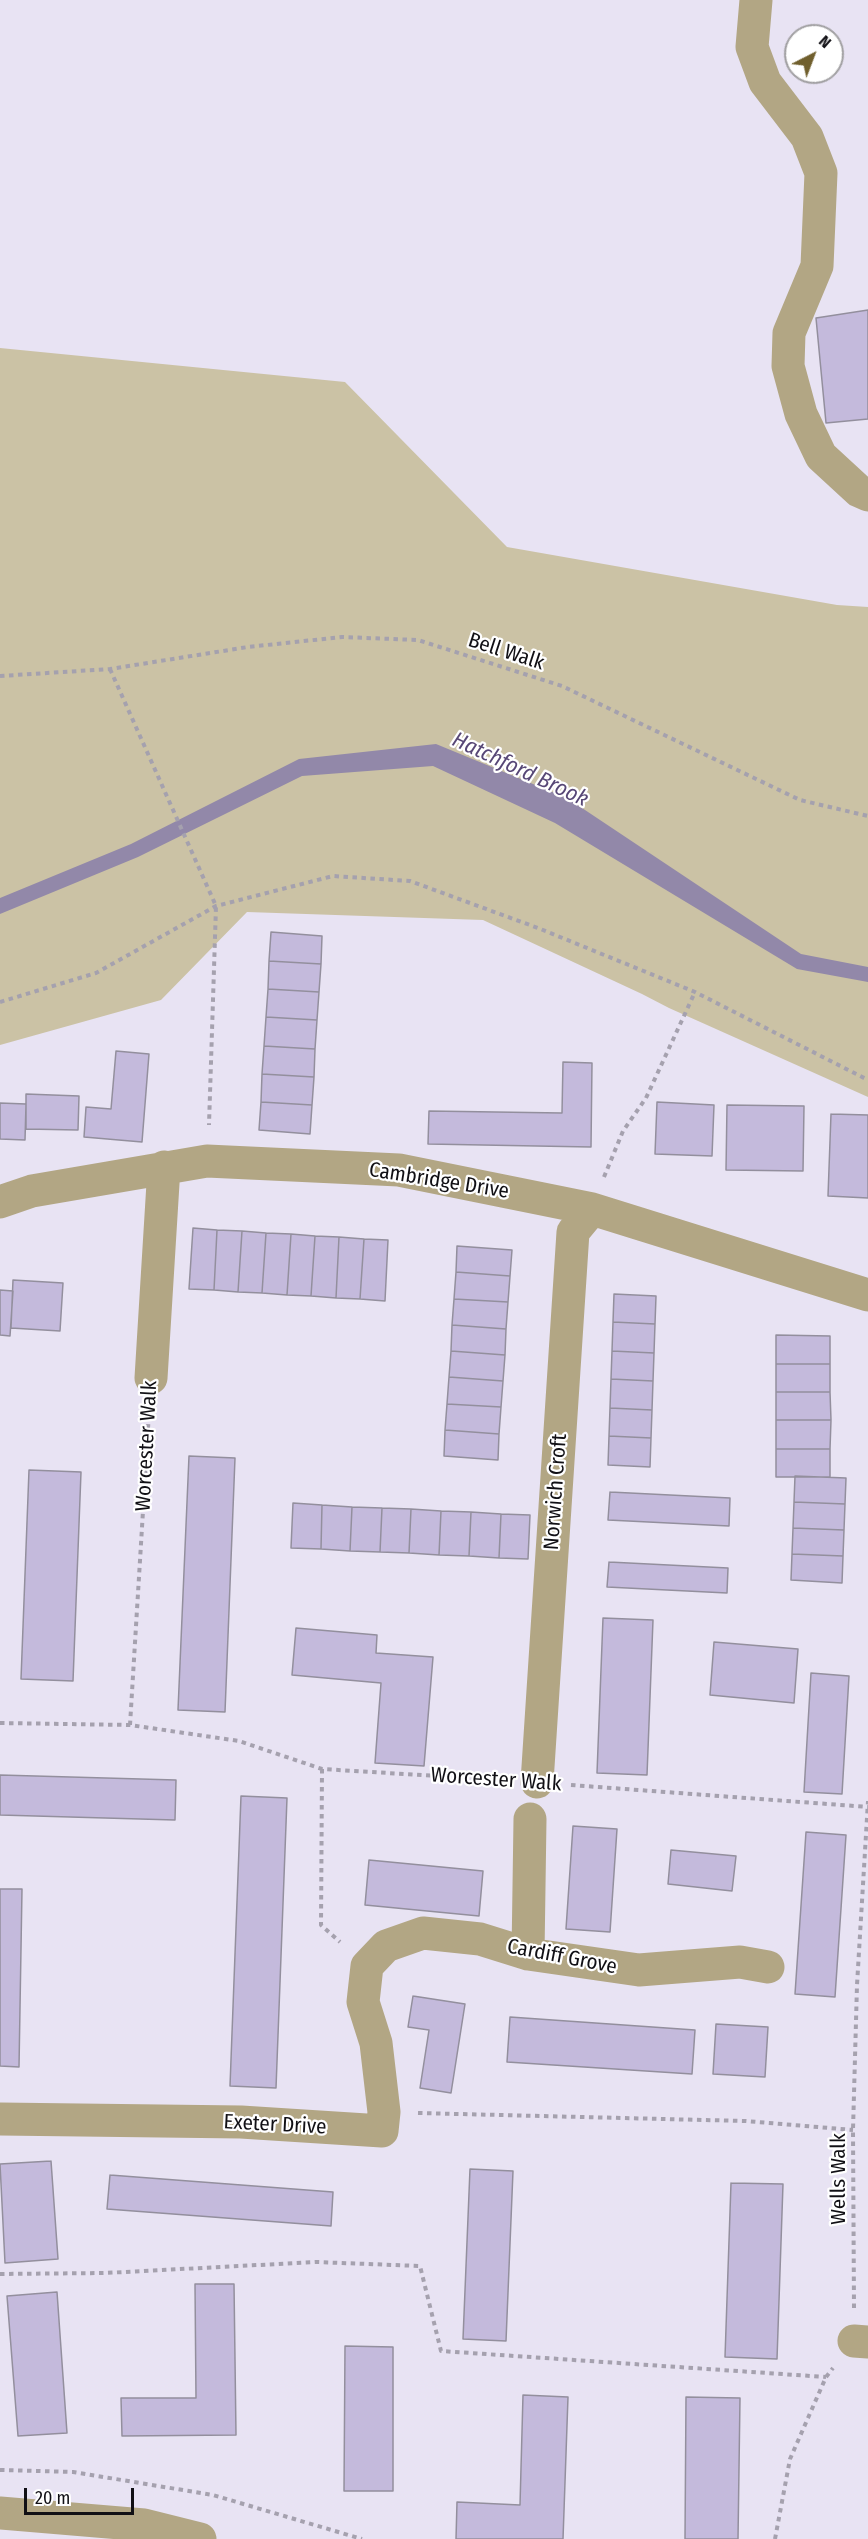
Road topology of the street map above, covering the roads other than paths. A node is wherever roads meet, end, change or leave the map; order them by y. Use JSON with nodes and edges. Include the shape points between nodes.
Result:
{"nodes":[{"id":1,"x":756,"y":0,"type":"edge"},
{"id":2,"x":868,"y":495,"type":"edge"},
{"id":3,"x":164,"y":1167,"type":"junction"},
{"id":4,"x":0,"y":1202,"type":"edge"},
{"id":5,"x":592,"y":1209,"type":"junction"},
{"id":6,"x":868,"y":1295,"type":"edge"},
{"id":7,"x":151,"y":1378,"type":"road end"},
{"id":8,"x":537,"y":1782,"type":"road end"},
{"id":9,"x":530,"y":1819,"type":"dead end"},
{"id":10,"x":528,"y":1954,"type":"junction"},
{"id":11,"x":768,"y":1968,"type":"dead end"},
{"id":12,"x":384,"y":2112,"type":"joint"},
{"id":13,"x":0,"y":2119,"type":"edge"},
{"id":14,"x":0,"y":2513,"type":"edge"},
{"id":15,"x":200,"y":2539,"type":"edge"}],
"edges":[{"from":1,"to":2,"type":"street","via":[[752,47],[765,82],[807,137],[821,173],[817,266],[789,333],[788,366],[801,414],[821,456]]},
{"from":3,"to":4,"type":"street","name":"Cambridge Drive","via":[[32,1191]]},
{"from":3,"to":5,"type":"street","name":"Cambridge Drive","via":[[207,1161],[399,1170]]},
{"from":3,"to":7,"type":"street","name":"Worcester Walk"},
{"from":5,"to":6,"type":"street","name":"Cambridge Drive"},
{"from":5,"to":8,"type":"street","name":"Norwich Croft","via":[[573,1232]]},
{"from":9,"to":10,"type":"street"},
{"from":10,"to":11,"type":"street","name":"Cardiff Grove","via":[[639,1970],[740,1962]]},
{"from":10,"to":12,"type":"street","name":"Cardiff Grove","via":[[480,1939],[423,1933],[386,1946],[367,1966],[363,2002],[376,2043]]},
{"from":12,"to":13,"type":"street","name":"Exeter Drive","via":[[382,2131],[241,2122]]},
{"from":14,"to":15,"type":"street","via":[[144,2525]]}]}
